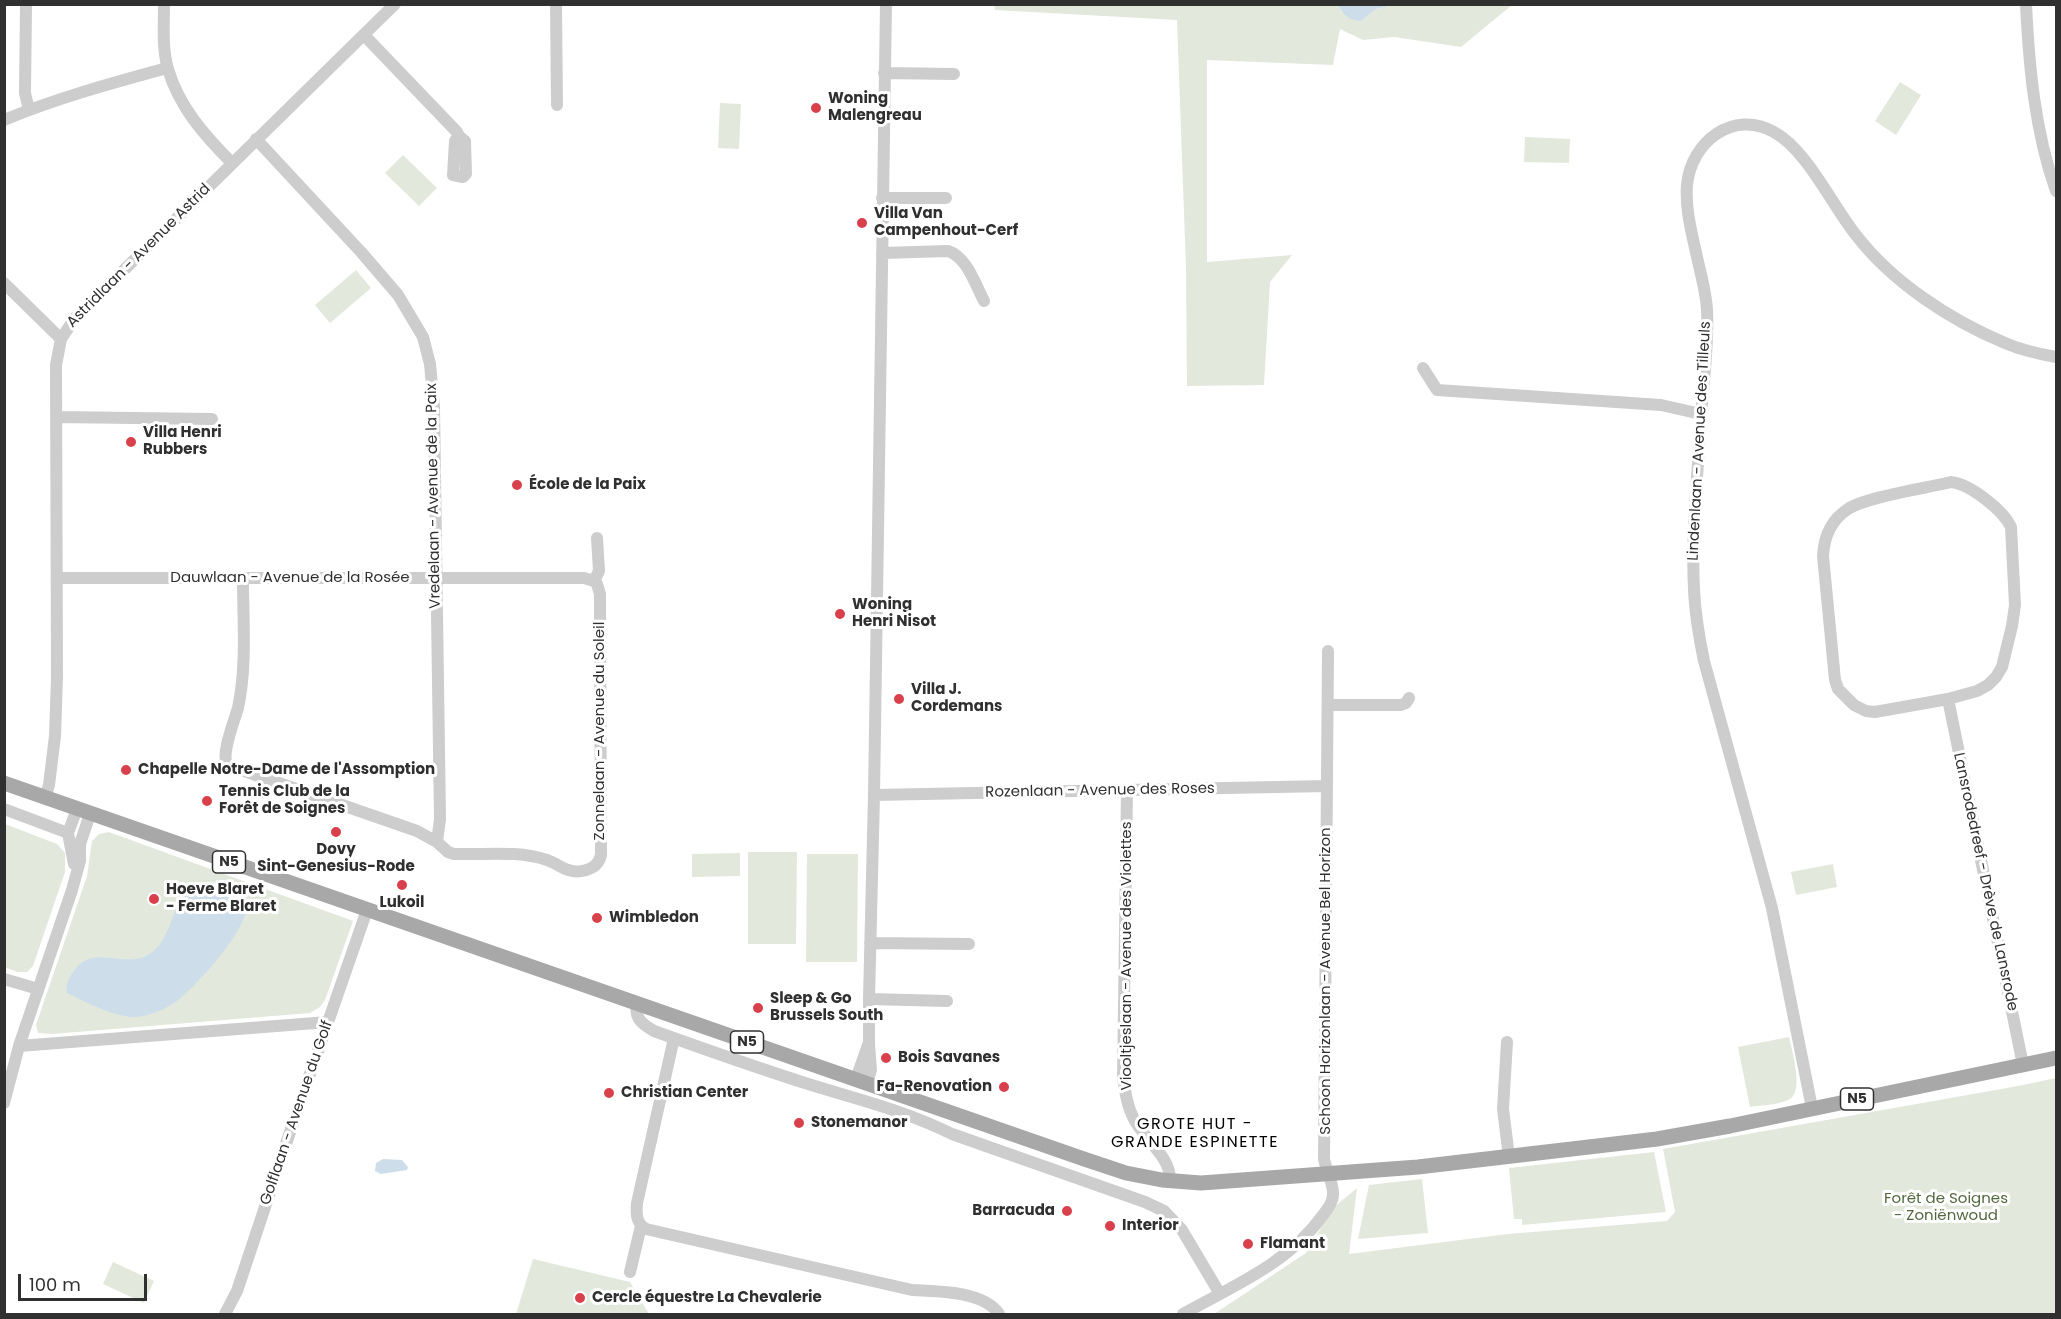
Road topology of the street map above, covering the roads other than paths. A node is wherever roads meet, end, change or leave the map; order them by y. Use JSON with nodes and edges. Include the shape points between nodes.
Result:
{"nodes":[{"id":1,"x":26,"y":4,"type":"edge"},
{"id":2,"x":164,"y":4,"type":"edge"},
{"id":3,"x":395,"y":4,"type":"edge"},
{"id":4,"x":556,"y":4,"type":"edge"},
{"id":5,"x":886,"y":4,"type":"edge"},
{"id":6,"x":2026,"y":4,"type":"edge"},
{"id":7,"x":364,"y":35,"type":"junction"},
{"id":8,"x":167,"y":68,"type":"junction"},
{"id":9,"x":884,"y":72,"type":"junction"},
{"id":10,"x":954,"y":74,"type":"dead end"},
{"id":11,"x":556,"y":105,"type":"dead end"},
{"id":12,"x":29,"y":110,"type":"junction"},
{"id":13,"x":4,"y":120,"type":"edge"},
{"id":14,"x":459,"y":136,"type":"dead end"},
{"id":15,"x":256,"y":140,"type":"junction"},
{"id":16,"x":232,"y":163,"type":"junction"},
{"id":17,"x":2056,"y":190,"type":"edge"},
{"id":18,"x":882,"y":198,"type":"junction"},
{"id":19,"x":946,"y":198,"type":"dead end"},
{"id":20,"x":882,"y":253,"type":"junction"},
{"id":21,"x":4,"y":283,"type":"edge"},
{"id":22,"x":984,"y":301,"type":"dead end"},
{"id":23,"x":61,"y":339,"type":"junction"},
{"id":24,"x":2056,"y":357,"type":"edge"},
{"id":25,"x":1424,"y":368,"type":"dead end"},
{"id":26,"x":1701,"y":414,"type":"junction"},
{"id":27,"x":57,"y":417,"type":"junction"},
{"id":28,"x":212,"y":418,"type":"dead end"},
{"id":29,"x":597,"y":538,"type":"dead end"},
{"id":30,"x":437,"y":577,"type":"junction"},
{"id":31,"x":57,"y":578,"type":"junction"},
{"id":32,"x":243,"y":579,"type":"junction"},
{"id":33,"x":594,"y":581,"type":"junction"},
{"id":34,"x":1328,"y":651,"type":"dead end"},
{"id":35,"x":1409,"y":698,"type":"dead end"},
{"id":36,"x":1947,"y":699,"type":"junction"},
{"id":37,"x":1329,"y":705,"type":"junction"},
{"id":38,"x":4,"y":783,"type":"edge"},
{"id":39,"x":1327,"y":786,"type":"junction"},
{"id":40,"x":1127,"y":790,"type":"junction"},
{"id":41,"x":874,"y":795,"type":"junction"},
{"id":42,"x":45,"y":798,"type":"junction"},
{"id":43,"x":4,"y":809,"type":"edge"},
{"id":44,"x":83,"y":811,"type":"junction"},
{"id":45,"x":68,"y":832,"type":"junction"},
{"id":46,"x":437,"y":842,"type":"junction"},
{"id":47,"x":77,"y":871,"type":"junction"},
{"id":48,"x":367,"y":910,"type":"junction"},
{"id":49,"x":870,"y":943,"type":"junction"},
{"id":50,"x":969,"y":944,"type":"dead end"},
{"id":51,"x":4,"y":979,"type":"edge"},
{"id":52,"x":38,"y":989,"type":"junction"},
{"id":53,"x":869,"y":999,"type":"junction"},
{"id":54,"x":947,"y":1000,"type":"dead end"},
{"id":55,"x":637,"y":1004,"type":"junction"},
{"id":56,"x":328,"y":1022,"type":"junction"},
{"id":57,"x":674,"y":1038,"type":"junction"},
{"id":58,"x":1507,"y":1042,"type":"dead end"},
{"id":59,"x":19,"y":1046,"type":"junction"},
{"id":60,"x":2056,"y":1058,"type":"edge"},
{"id":61,"x":2023,"y":1065,"type":"junction"},
{"id":62,"x":861,"y":1081,"type":"junction"},
{"id":63,"x":4,"y":1103,"type":"edge"},
{"id":64,"x":1812,"y":1108,"type":"junction"},
{"id":65,"x":1509,"y":1157,"type":"junction"},
{"id":66,"x":1328,"y":1175,"type":"junction"},
{"id":67,"x":1170,"y":1180,"type":"junction"},
{"id":68,"x":641,"y":1226,"type":"junction"},
{"id":69,"x":630,"y":1272,"type":"dead end"},
{"id":70,"x":1220,"y":1294,"type":"junction"},
{"id":71,"x":225,"y":1314,"type":"edge"},
{"id":72,"x":999,"y":1314,"type":"edge"},
{"id":73,"x":1183,"y":1314,"type":"edge"}],
"edges":[{"from":1,"to":12,"type":"street","via":[[25,93]]},
{"from":2,"to":8,"type":"street"},
{"from":3,"to":7,"type":"street","name":"Astridlaan - Avenue Astrid"},
{"from":4,"to":11,"type":"street"},
{"from":5,"to":9,"type":"street"},
{"from":6,"to":17,"type":"street","via":[[2033,91]]},
{"from":7,"to":14,"type":"street"},
{"from":7,"to":15,"type":"street","name":"Astridlaan - Avenue Astrid"},
{"from":8,"to":12,"type":"street"},
{"from":8,"to":16,"type":"street","via":[[201,132]]},
{"from":9,"to":10,"type":"street"},
{"from":9,"to":18,"type":"street"},
{"from":12,"to":13,"type":"street"},
{"from":15,"to":16,"type":"street","name":"Astridlaan - Avenue Astrid"},
{"from":15,"to":30,"type":"street","name":"Vredelaan - Avenue de la Paix","via":[[398,295],[423,337],[434,408]]},
{"from":16,"to":23,"type":"street","name":"Astridlaan - Avenue Astrid","via":[[75,318]]},
{"from":18,"to":19,"type":"street"},
{"from":18,"to":20,"type":"street"},
{"from":20,"to":22,"type":"street","via":[[957,254]]},
{"from":20,"to":41,"type":"street"},
{"from":21,"to":23,"type":"street"},
{"from":23,"to":27,"type":"street","name":"Astridlaan - Avenue Astrid","via":[[56,365]]},
{"from":24,"to":26,"type":"street","name":"Lindenlaan - Avenue des Tilleuls","via":[[2005,344],[1937,307],[1895,275],[1857,236],[1785,139],[1761,125],[1734,125],[1699,150],[1687,182],[1686,201],[1707,307]]},
{"from":25,"to":26,"type":"street","via":[[1437,390],[1661,405]]},
{"from":26,"to":64,"type":"street","name":"Lindenlaan - Avenue des Tilleuls","via":[[1693,563],[1697,624],[1772,908]]},
{"from":27,"to":28,"type":"street"},
{"from":27,"to":31,"type":"street","name":"Astridlaan - Avenue Astrid"},
{"from":29,"to":33,"type":"street","name":"Zonnelaan - Avenue du Soleil","via":[[598,571]]},
{"from":30,"to":32,"type":"street","name":"Dauwlaan - Avenue de la Rosée"},
{"from":30,"to":33,"type":"street","name":"Dauwlaan - Avenue de la Rosée"},
{"from":30,"to":46,"type":"street","name":"Vredelaan - Avenue de la Paix"},
{"from":31,"to":32,"type":"street","name":"Dauwlaan - Avenue de la Rosée"},
{"from":31,"to":42,"type":"street","name":"Astridlaan - Avenue Astrid","via":[[55,736]]},
{"from":32,"to":46,"type":"street","via":[[243,675],[224,755],[227,765],[417,831]]},
{"from":33,"to":46,"type":"street","name":"Zonnelaan - Avenue du Soleil","via":[[600,594],[600,861],[580,872],[571,871],[530,856],[454,854]]},
{"from":34,"to":37,"type":"street","name":"Schoon Horizonlaan - Avenue Bel Horizon"},
{"from":35,"to":37,"type":"street","via":[[1401,705]]},
{"from":36,"to":36,"type":"street","via":[[1977,691],[1996,677],[2013,626],[2015,605],[2011,527],[2006,518],[1967,487],[1951,482],[1849,508],[1830,527],[1823,556],[1835,680],[1845,698],[1875,712]]},
{"from":36,"to":61,"type":"street","name":"Lansrodedreef - Drève de Lansrode"},
{"from":37,"to":39,"type":"street","name":"Schoon Horizonlaan - Avenue Bel Horizon"},
{"from":38,"to":42,"type":"main road","number":"N5"},
{"from":39,"to":40,"type":"street","name":"Rozenlaan - Avenue des Roses"},
{"from":39,"to":66,"type":"street","name":"Schoon Horizonlaan - Avenue Bel Horizon","via":[[1324,1159]]},
{"from":40,"to":41,"type":"street","name":"Rozenlaan - Avenue des Roses"},
{"from":40,"to":67,"type":"street","name":"Viooltjeslaan - Avenue des Violettes","via":[[1123,1077],[1134,1119],[1169,1167]]},
{"from":41,"to":49,"type":"street"},
{"from":42,"to":44,"type":"main road","number":"N5"},
{"from":43,"to":45,"type":"street"},
{"from":44,"to":45,"type":"street"},
{"from":44,"to":47,"type":"street"},
{"from":44,"to":48,"type":"main road","number":"N5"},
{"from":45,"to":47,"type":"street"},
{"from":47,"to":52,"type":"street"},
{"from":48,"to":55,"type":"main road","number":"N5"},
{"from":48,"to":56,"type":"street","name":"Golflaan - Avenue du Golf"},
{"from":49,"to":50,"type":"street"},
{"from":49,"to":53,"type":"street"},
{"from":51,"to":52,"type":"street"},
{"from":52,"to":59,"type":"street"},
{"from":53,"to":54,"type":"street"},
{"from":53,"to":62,"type":"street","via":[[869,1044]]},
{"from":55,"to":57,"type":"street","via":[[635,1012],[643,1024]]},
{"from":55,"to":62,"type":"main road","number":"N5"},
{"from":56,"to":59,"type":"street"},
{"from":56,"to":71,"type":"street","name":"Golflaan - Avenue du Golf","via":[[237,1291]]},
{"from":57,"to":68,"type":"street","via":[[637,1203],[636,1217]]},
{"from":57,"to":70,"type":"street","via":[[870,1101],[1164,1211],[1182,1230]]},
{"from":58,"to":65,"type":"street","via":[[1503,1109]]},
{"from":59,"to":63,"type":"street"},
{"from":60,"to":61,"type":"main road","number":"N5"},
{"from":61,"to":64,"type":"main road","number":"N5"},
{"from":62,"to":67,"type":"main road","number":"N5","via":[[1126,1173]]},
{"from":64,"to":65,"type":"main road","number":"N5","via":[[1657,1139]]},
{"from":65,"to":66,"type":"main road","number":"N5"},
{"from":66,"to":67,"type":"main road","number":"N5","via":[[1201,1183]]},
{"from":66,"to":70,"type":"street","name":"Schoon Horizonlaan - Avenue Bel Horizon","via":[[1333,1196],[1309,1234],[1275,1262]]},
{"from":68,"to":69,"type":"street"},
{"from":68,"to":72,"type":"street","via":[[912,1290],[944,1291],[984,1301]]},
{"from":70,"to":73,"type":"street","name":"Schoon Horizonlaan - Avenue Bel Horizon"}]}
